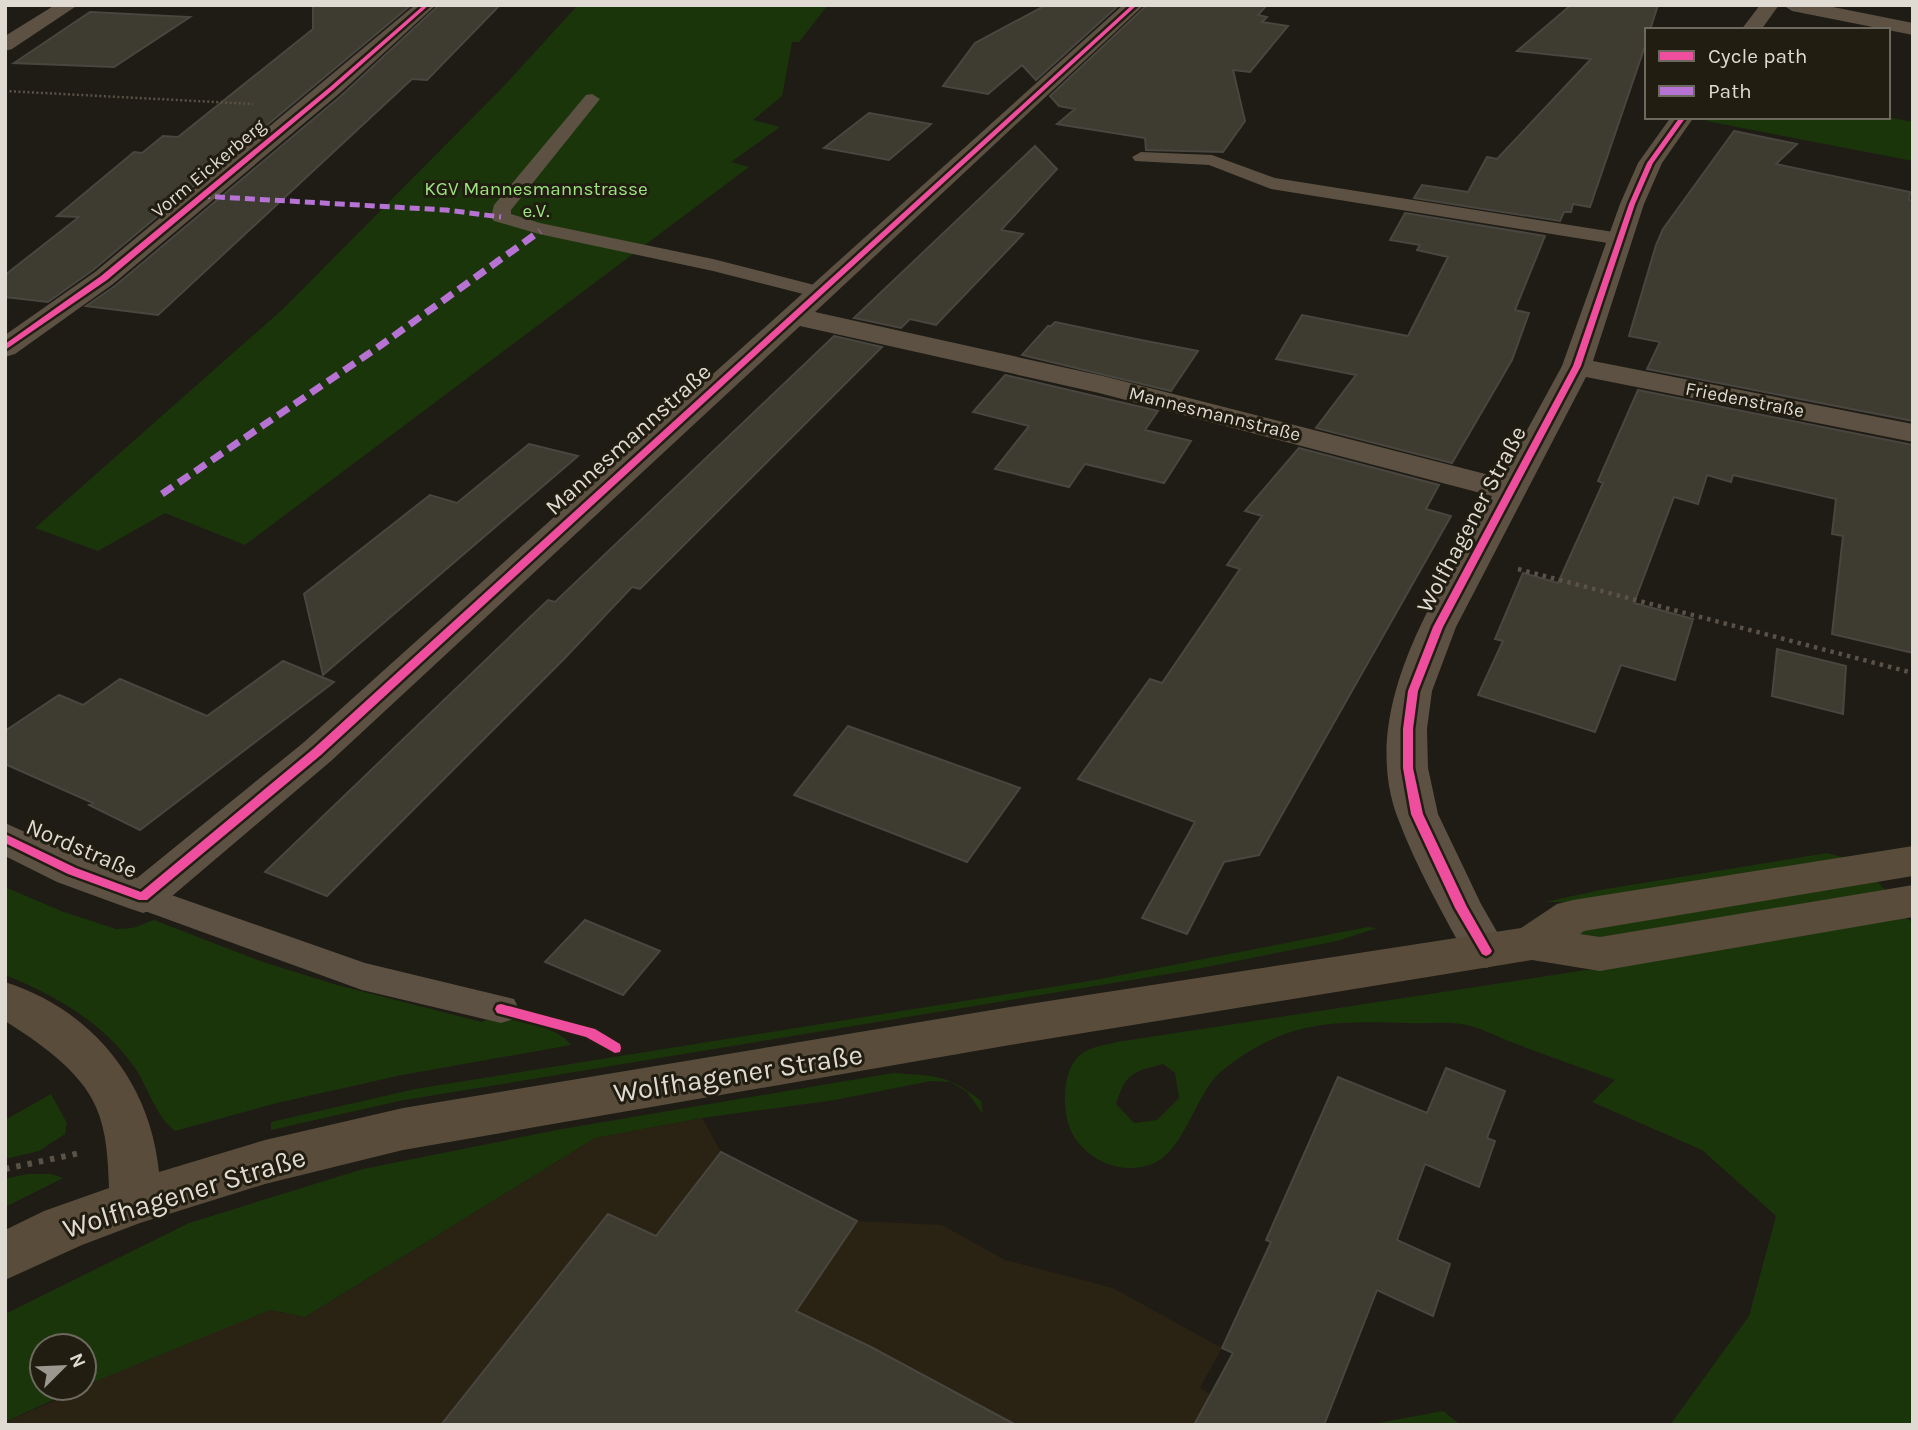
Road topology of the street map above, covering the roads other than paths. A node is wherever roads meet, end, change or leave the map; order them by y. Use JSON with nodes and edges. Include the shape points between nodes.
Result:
{"nodes":[{"id":1,"x":69,"y":5,"type":"edge"},
{"id":2,"x":427,"y":5,"type":"edge"},
{"id":3,"x":1135,"y":5,"type":"edge"},
{"id":4,"x":1770,"y":5,"type":"edge"},
{"id":5,"x":1792,"y":5,"type":"edge"},
{"id":6,"x":1753,"y":28,"type":"edge"},
{"id":7,"x":1913,"y":29,"type":"edge"},
{"id":8,"x":15,"y":33,"type":"edge"},
{"id":9,"x":5,"y":45,"type":"edge"},
{"id":10,"x":592,"y":99,"type":"dead end"},
{"id":11,"x":1682,"y":119,"type":"edge"},
{"id":12,"x":1141,"y":157,"type":"dead end"},
{"id":13,"x":1620,"y":239,"type":"junction"},
{"id":14,"x":820,"y":292,"type":"junction"},
{"id":15,"x":794,"y":316,"type":"junction"},
{"id":16,"x":5,"y":348,"type":"edge"},
{"id":17,"x":1577,"y":366,"type":"junction"},
{"id":18,"x":1913,"y":433,"type":"edge"},
{"id":19,"x":1512,"y":491,"type":"junction"},
{"id":20,"x":5,"y":838,"type":"edge"},
{"id":21,"x":1913,"y":861,"type":"edge"},
{"id":22,"x":143,"y":897,"type":"junction"},
{"id":23,"x":1913,"y":901,"type":"edge"},
{"id":24,"x":1532,"y":943,"type":"junction"},
{"id":25,"x":1486,"y":951,"type":"junction"},
{"id":26,"x":5,"y":1000,"type":"edge"},
{"id":27,"x":501,"y":1009,"type":"road end"},
{"id":28,"x":135,"y":1201,"type":"junction"},
{"id":29,"x":5,"y":1256,"type":"edge"}],
"edges":[{"from":1,"to":8,"type":"street"},
{"from":2,"to":16,"type":"street","name":"Vorm Eickerberg","via":[[104,278]]},
{"from":3,"to":14,"type":"street","name":"Mannesmannstraße"},
{"from":4,"to":6,"type":"street"},
{"from":5,"to":7,"type":"street"},
{"from":8,"to":9,"type":"street"},
{"from":10,"to":14,"type":"lane","via":[[501,209],[501,217],[540,231]]},
{"from":11,"to":13,"type":"street","name":"Wolfhagener Straße","via":[[1650,163]]},
{"from":12,"to":13,"type":"lane","via":[[1212,160],[1271,183]]},
{"from":13,"to":17,"type":"street","name":"Wolfhagener Straße"},
{"from":14,"to":15,"type":"street","name":"Mannesmannstraße"},
{"from":15,"to":19,"type":"street","name":"Mannesmannstraße","via":[[1103,385]]},
{"from":15,"to":22,"type":"street","name":"Mannesmannstraße","via":[[317,752]]},
{"from":17,"to":18,"type":"street","name":"Friedenstraße"},
{"from":17,"to":19,"type":"street","name":"Wolfhagener Straße"},
{"from":19,"to":25,"type":"street","name":"Wolfhagener Straße","via":[[1438,627],[1413,691],[1408,729],[1408,768],[1417,814]]},
{"from":20,"to":22,"type":"street","name":"Nordstraße","via":[[72,872]]},
{"from":21,"to":24,"type":"main road","name":"Wolfhagener Straße","via":[[1573,916]]},
{"from":22,"to":27,"type":"lane","name":"Nordstraße","via":[[362,976]]},
{"from":23,"to":24,"type":"main road","name":"Wolfhagener Straße","via":[[1600,954]]},
{"from":24,"to":25,"type":"main road","name":"Wolfhagener Straße"},
{"from":25,"to":28,"type":"main road","name":"Wolfhagener Straße","via":[[403,1129],[265,1162]]},
{"from":26,"to":28,"type":"main road","via":[[56,1030],[100,1074],[120,1104]]},
{"from":28,"to":29,"type":"main road","name":"Wolfhagener Straße"}]}
